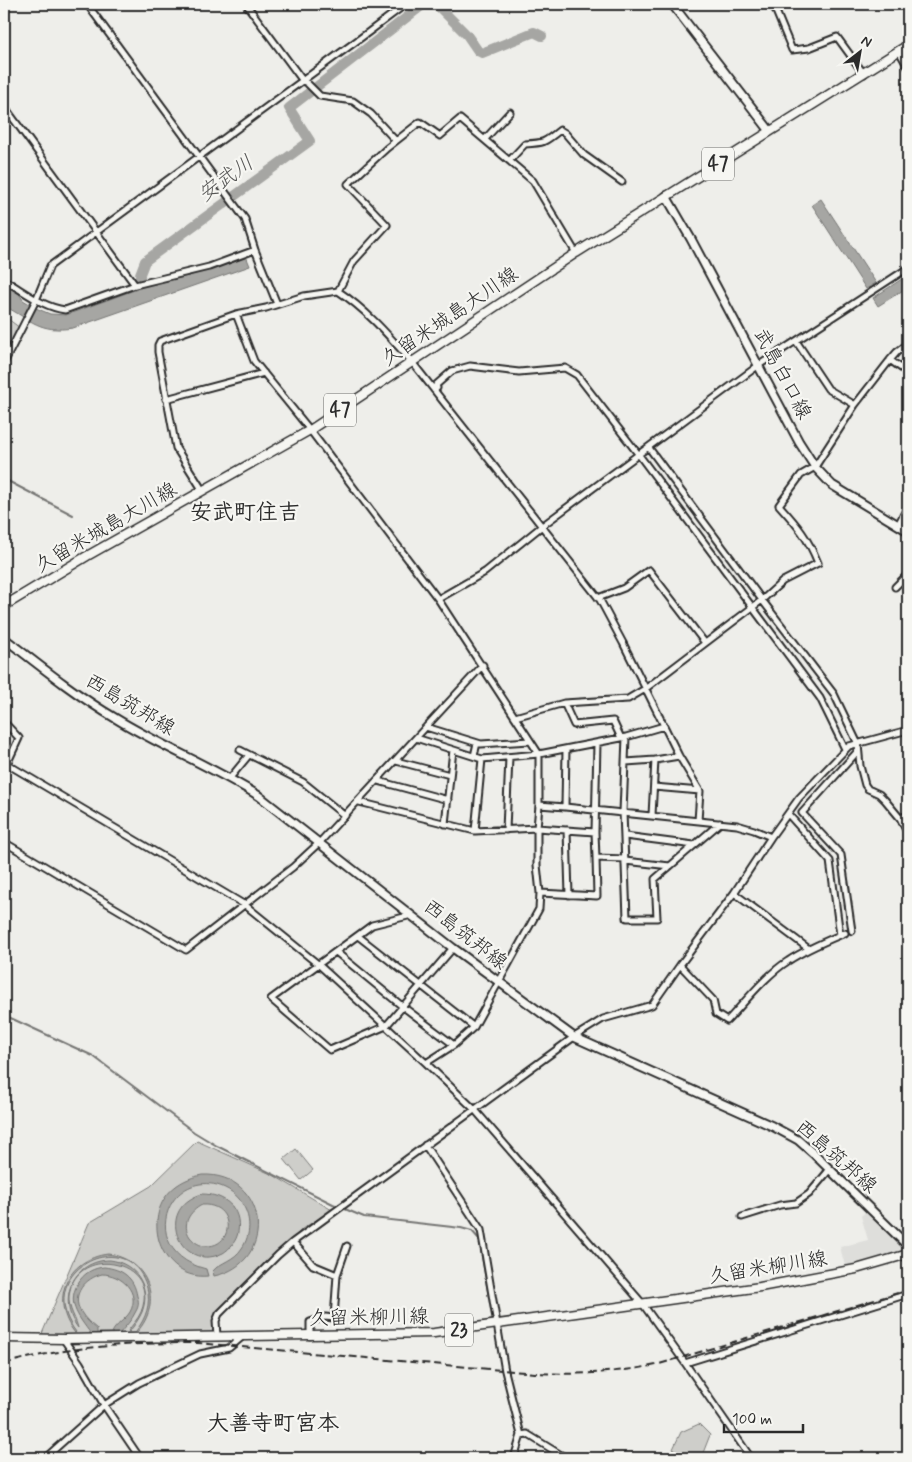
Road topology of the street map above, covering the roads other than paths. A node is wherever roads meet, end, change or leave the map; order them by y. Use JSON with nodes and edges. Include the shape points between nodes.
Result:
{"nodes":[{"id":1,"x":88,"y":4,"type":"edge"},
{"id":2,"x":246,"y":4,"type":"edge"},
{"id":3,"x":406,"y":4,"type":"edge"},
{"id":4,"x":672,"y":4,"type":"edge"},
{"id":5,"x":773,"y":4,"type":"edge"},
{"id":6,"x":908,"y":45,"type":"edge"},
{"id":7,"x":899,"y":51,"type":"junction"},
{"id":8,"x":908,"y":67,"type":"edge"},
{"id":9,"x":864,"y":74,"type":"junction"},
{"id":10,"x":305,"y":82,"type":"junction"},
{"id":11,"x":4,"y":106,"type":"edge"},
{"id":12,"x":510,"y":112,"type":"dead end"},
{"id":13,"x":770,"y":131,"type":"junction"},
{"id":14,"x":485,"y":139,"type":"junction"},
{"id":15,"x":396,"y":141,"type":"junction"},
{"id":16,"x":200,"y":155,"type":"junction"},
{"id":17,"x":510,"y":160,"type":"junction"},
{"id":18,"x":622,"y":182,"type":"dead end"},
{"id":19,"x":666,"y":196,"type":"junction"},
{"id":20,"x":97,"y":231,"type":"junction"},
{"id":21,"x":255,"y":250,"type":"junction"},
{"id":22,"x":576,"y":253,"type":"junction"},
{"id":23,"x":908,"y":268,"type":"edge"},
{"id":24,"x":4,"y":280,"type":"edge"},
{"id":25,"x":135,"y":284,"type":"junction"},
{"id":26,"x":338,"y":291,"type":"junction"},
{"id":27,"x":36,"y":301,"type":"junction"},
{"id":28,"x":277,"y":304,"type":"junction"},
{"id":29,"x":236,"y":314,"type":"junction"},
{"id":30,"x":796,"y":341,"type":"junction"},
{"id":31,"x":908,"y":344,"type":"edge"},
{"id":32,"x":890,"y":360,"type":"junction"},
{"id":33,"x":412,"y":362,"type":"junction"},
{"id":34,"x":4,"y":363,"type":"edge"},
{"id":35,"x":759,"y":365,"type":"junction"},
{"id":36,"x":264,"y":373,"type":"junction"},
{"id":37,"x":908,"y":373,"type":"edge"},
{"id":38,"x":434,"y":390,"type":"junction"},
{"id":39,"x":166,"y":399,"type":"junction"},
{"id":40,"x":855,"y":405,"type":"junction"},
{"id":41,"x":310,"y":430,"type":"junction"},
{"id":42,"x":649,"y":448,"type":"junction"},
{"id":43,"x":639,"y":455,"type":"junction"},
{"id":44,"x":815,"y":467,"type":"junction"},
{"id":45,"x":203,"y":491,"type":"junction"},
{"id":46,"x":908,"y":506,"type":"edge"},
{"id":47,"x":898,"y":525,"type":"junction"},
{"id":48,"x":542,"y":526,"type":"junction"},
{"id":49,"x":908,"y":530,"type":"edge"},
{"id":50,"x":908,"y":574,"type":"edge"},
{"id":51,"x":895,"y":587,"type":"dead end"},
{"id":52,"x":598,"y":598,"type":"junction"},
{"id":53,"x":438,"y":599,"type":"junction"},
{"id":54,"x":762,"y":600,"type":"junction"},
{"id":55,"x":4,"y":606,"type":"edge"},
{"id":56,"x":752,"y":608,"type":"junction"},
{"id":57,"x":4,"y":638,"type":"edge"},
{"id":58,"x":705,"y":643,"type":"junction"},
{"id":59,"x":483,"y":665,"type":"junction"},
{"id":60,"x":644,"y":689,"type":"junction"},
{"id":61,"x":564,"y":703,"type":"junction"},
{"id":62,"x":514,"y":717,"type":"junction"},
{"id":63,"x":4,"y":722,"type":"edge"},
{"id":64,"x":664,"y":726,"type":"junction"},
{"id":65,"x":426,"y":727,"type":"junction"},
{"id":66,"x":908,"y":730,"type":"edge"},
{"id":67,"x":624,"y":737,"type":"junction"},
{"id":68,"x":416,"y":738,"type":"junction"},
{"id":69,"x":530,"y":741,"type":"junction"},
{"id":70,"x":477,"y":743,"type":"junction"},
{"id":71,"x":596,"y":743,"type":"junction"},
{"id":72,"x":858,"y":744,"type":"junction"},
{"id":73,"x":566,"y":749,"type":"junction"},
{"id":74,"x":845,"y":749,"type":"junction"},
{"id":75,"x":240,"y":750,"type":"dead end"},
{"id":76,"x":454,"y":750,"type":"junction"},
{"id":77,"x":857,"y":752,"type":"junction"},
{"id":78,"x":539,"y":754,"type":"junction"},
{"id":79,"x":249,"y":755,"type":"junction"},
{"id":80,"x":474,"y":756,"type":"junction"},
{"id":81,"x":679,"y":756,"type":"junction"},
{"id":82,"x":510,"y":757,"type":"junction"},
{"id":83,"x":482,"y":759,"type":"junction"},
{"id":84,"x":656,"y":760,"type":"junction"},
{"id":85,"x":396,"y":761,"type":"junction"},
{"id":86,"x":626,"y":762,"type":"junction"},
{"id":87,"x":450,"y":774,"type":"junction"},
{"id":88,"x":230,"y":778,"type":"junction"},
{"id":89,"x":378,"y":781,"type":"junction"},
{"id":90,"x":654,"y":787,"type":"junction"},
{"id":91,"x":700,"y":791,"type":"junction"},
{"id":92,"x":448,"y":800,"type":"junction"},
{"id":93,"x":359,"y":802,"type":"junction"},
{"id":94,"x":539,"y":805,"type":"junction"},
{"id":95,"x":565,"y":807,"type":"junction"},
{"id":96,"x":596,"y":810,"type":"junction"},
{"id":97,"x":623,"y":812,"type":"junction"},
{"id":98,"x":788,"y":814,"type":"junction"},
{"id":99,"x":908,"y":815,"type":"edge"},
{"id":100,"x":345,"y":816,"type":"junction"},
{"id":101,"x":652,"y":816,"type":"junction"},
{"id":102,"x":900,"y":818,"type":"junction"},
{"id":103,"x":698,"y":820,"type":"junction"},
{"id":104,"x":720,"y":823,"type":"junction"},
{"id":105,"x":445,"y":824,"type":"junction"},
{"id":106,"x":537,"y":828,"type":"junction"},
{"id":107,"x":506,"y":830,"type":"junction"},
{"id":108,"x":567,"y":830,"type":"junction"},
{"id":109,"x":475,"y":831,"type":"junction"},
{"id":110,"x":595,"y":832,"type":"junction"},
{"id":111,"x":908,"y":834,"type":"edge"},
{"id":112,"x":625,"y":836,"type":"junction"},
{"id":113,"x":771,"y":837,"type":"junction"},
{"id":114,"x":4,"y":842,"type":"edge"},
{"id":115,"x":320,"y":842,"type":"junction"},
{"id":116,"x":694,"y":845,"type":"junction"},
{"id":117,"x":596,"y":858,"type":"junction"},
{"id":118,"x":625,"y":860,"type":"junction"},
{"id":119,"x":670,"y":866,"type":"junction"},
{"id":120,"x":734,"y":893,"type":"junction"},
{"id":121,"x":540,"y":894,"type":"junction"},
{"id":122,"x":569,"y":895,"type":"junction"},
{"id":123,"x":245,"y":905,"type":"junction"},
{"id":124,"x":412,"y":915,"type":"junction"},
{"id":125,"x":852,"y":931,"type":"dead end"},
{"id":126,"x":358,"y":936,"type":"junction"},
{"id":127,"x":453,"y":948,"type":"junction"},
{"id":128,"x":809,"y":949,"type":"junction"},
{"id":129,"x":336,"y":952,"type":"junction"},
{"id":130,"x":318,"y":964,"type":"junction"},
{"id":131,"x":680,"y":965,"type":"junction"},
{"id":132,"x":499,"y":982,"type":"junction"},
{"id":133,"x":420,"y":985,"type":"junction"},
{"id":134,"x":402,"y":1006,"type":"junction"},
{"id":135,"x":386,"y":1026,"type":"junction"},
{"id":136,"x":474,"y":1027,"type":"junction"},
{"id":137,"x":574,"y":1037,"type":"junction"},
{"id":138,"x":454,"y":1045,"type":"junction"},
{"id":139,"x":426,"y":1063,"type":"junction"},
{"id":140,"x":475,"y":1110,"type":"junction"},
{"id":141,"x":425,"y":1145,"type":"junction"},
{"id":142,"x":830,"y":1169,"type":"junction"},
{"id":143,"x":742,"y":1216,"type":"dead end"},
{"id":144,"x":293,"y":1242,"type":"junction"},
{"id":145,"x":347,"y":1246,"type":"dead end"},
{"id":146,"x":908,"y":1246,"type":"edge"},
{"id":147,"x":908,"y":1254,"type":"edge"},
{"id":148,"x":337,"y":1274,"type":"junction"},
{"id":149,"x":908,"y":1294,"type":"edge"},
{"id":150,"x":642,"y":1303,"type":"junction"},
{"id":151,"x":496,"y":1325,"type":"junction"},
{"id":152,"x":244,"y":1335,"type":"junction"},
{"id":153,"x":217,"y":1336,"type":"junction"},
{"id":154,"x":310,"y":1336,"type":"junction"},
{"id":155,"x":4,"y":1338,"type":"edge"},
{"id":156,"x":66,"y":1339,"type":"junction"},
{"id":157,"x":686,"y":1363,"type":"junction"},
{"id":158,"x":104,"y":1405,"type":"junction"},
{"id":159,"x":521,"y":1435,"type":"junction"},
{"id":160,"x":45,"y":1458,"type":"edge"},
{"id":161,"x":140,"y":1458,"type":"edge"},
{"id":162,"x":514,"y":1458,"type":"edge"},
{"id":163,"x":566,"y":1458,"type":"edge"},
{"id":164,"x":751,"y":1458,"type":"edge"}],
"edges":[{"from":1,"to":16,"type":"street"},
{"from":2,"to":10,"type":"street"},
{"from":3,"to":10,"type":"street"},
{"from":4,"to":13,"type":"main road"},
{"from":5,"to":9,"type":"street","via":[[792,50],[809,48],[837,37]]},
{"from":6,"to":7,"type":"main road","name":"久留米城島大川線","number":"47"},
{"from":7,"to":8,"type":"street"},
{"from":7,"to":9,"type":"main road","name":"久留米城島大川線","number":"47"},
{"from":9,"to":13,"type":"main road","name":"久留米城島大川線","number":"47"},
{"from":10,"to":15,"type":"street","via":[[320,96],[354,100]]},
{"from":10,"to":16,"type":"street"},
{"from":11,"to":20,"type":"street"},
{"from":12,"to":14,"type":"street"},
{"from":13,"to":19,"type":"main road","name":"久留米城島大川線","number":"47"},
{"from":14,"to":15,"type":"street","via":[[460,119],[440,136],[420,122]]},
{"from":14,"to":17,"type":"street"},
{"from":15,"to":26,"type":"street","via":[[348,184],[387,225],[354,262]]},
{"from":16,"to":20,"type":"street"},
{"from":16,"to":21,"type":"street","via":[[245,219]]},
{"from":17,"to":18,"type":"street","via":[[525,144],[541,144],[560,130],[584,155]]},
{"from":17,"to":22,"type":"street","via":[[533,181]]},
{"from":19,"to":22,"type":"main road","name":"久留米城島大川線","number":"47"},
{"from":19,"to":35,"type":"main road","name":"武島白口線"},
{"from":20,"to":25,"type":"street"},
{"from":20,"to":27,"type":"street","via":[[50,266]]},
{"from":21,"to":25,"type":"street","via":[[209,267]]},
{"from":21,"to":28,"type":"street"},
{"from":22,"to":33,"type":"main road","name":"久留米城島大川線","number":"47"},
{"from":23,"to":30,"type":"street"},
{"from":24,"to":27,"type":"street"},
{"from":25,"to":27,"type":"street","via":[[64,310]]},
{"from":26,"to":28,"type":"street"},
{"from":26,"to":33,"type":"street","via":[[387,333]]},
{"from":27,"to":34,"type":"street"},
{"from":28,"to":29,"type":"street"},
{"from":29,"to":36,"type":"street","via":[[254,361]]},
{"from":29,"to":39,"type":"street","via":[[160,341],[158,352]]},
{"from":30,"to":35,"type":"street"},
{"from":30,"to":40,"type":"street","via":[[828,389]]},
{"from":31,"to":32,"type":"street"},
{"from":32,"to":37,"type":"street"},
{"from":32,"to":40,"type":"street"},
{"from":33,"to":38,"type":"street"},
{"from":33,"to":41,"type":"main road","name":"久留米城島大川線","number":"47"},
{"from":35,"to":42,"type":"street"},
{"from":35,"to":44,"type":"main road","name":"武島白口線"},
{"from":36,"to":39,"type":"street"},
{"from":36,"to":41,"type":"street"},
{"from":38,"to":43,"type":"street","via":[[452,371],[470,366],[519,372],[565,368],[577,375]]},
{"from":38,"to":48,"type":"street"},
{"from":39,"to":45,"type":"street","via":[[176,448]]},
{"from":40,"to":44,"type":"street"},
{"from":41,"to":45,"type":"main road","name":"久留米城島大川線","number":"47"},
{"from":41,"to":53,"type":"street"},
{"from":42,"to":43,"type":"street"},
{"from":42,"to":54,"type":"street"},
{"from":43,"to":48,"type":"street"},
{"from":43,"to":56,"type":"street"},
{"from":44,"to":47,"type":"main road","name":"武島白口線","via":[[832,485]]},
{"from":44,"to":54,"type":"street","via":[[802,475],[779,505],[802,531],[818,563],[783,581]]},
{"from":45,"to":55,"type":"main road","name":"久留米城島大川線","number":"47"},
{"from":46,"to":47,"type":"street"},
{"from":47,"to":49,"type":"main road","name":"武島白口線"},
{"from":48,"to":52,"type":"street"},
{"from":48,"to":53,"type":"street","via":[[485,572]]},
{"from":50,"to":51,"type":"street"},
{"from":52,"to":58,"type":"street","via":[[624,588],[649,570]]},
{"from":52,"to":60,"type":"street"},
{"from":53,"to":59,"type":"street"},
{"from":54,"to":56,"type":"street"},
{"from":54,"to":72,"type":"street","via":[[834,694]]},
{"from":56,"to":58,"type":"street"},
{"from":56,"to":74,"type":"street","via":[[820,698]]},
{"from":57,"to":88,"type":"main road","name":"西島筑邦線","via":[[114,718]]},
{"from":58,"to":60,"type":"street"},
{"from":59,"to":62,"type":"street"},
{"from":59,"to":65,"type":"street"},
{"from":60,"to":61,"type":"street","via":[[628,699]]},
{"from":60,"to":64,"type":"street"},
{"from":61,"to":62,"type":"street"},
{"from":61,"to":67,"type":"street","via":[[574,725],[613,721]]},
{"from":62,"to":69,"type":"street"},
{"from":63,"to":123,"type":"street","via":[[19,738],[7,764]]},
{"from":64,"to":67,"type":"street"},
{"from":64,"to":81,"type":"street"},
{"from":65,"to":68,"type":"street"},
{"from":65,"to":70,"type":"street"},
{"from":66,"to":72,"type":"street"},
{"from":67,"to":71,"type":"street"},
{"from":67,"to":86,"type":"street"},
{"from":68,"to":76,"type":"street"},
{"from":68,"to":85,"type":"street"},
{"from":69,"to":70,"type":"street"},
{"from":69,"to":78,"type":"street"},
{"from":70,"to":80,"type":"street"},
{"from":71,"to":73,"type":"street"},
{"from":71,"to":96,"type":"street"},
{"from":72,"to":74,"type":"street"},
{"from":72,"to":77,"type":"street"},
{"from":73,"to":78,"type":"street"},
{"from":73,"to":95,"type":"street"},
{"from":74,"to":98,"type":"street"},
{"from":75,"to":79,"type":"street"},
{"from":76,"to":80,"type":"street"},
{"from":76,"to":87,"type":"street"},
{"from":77,"to":102,"type":"street","via":[[865,785],[879,794]]},
{"from":77,"to":125,"type":"street","via":[[802,813],[840,855]]},
{"from":78,"to":82,"type":"street"},
{"from":78,"to":94,"type":"street"},
{"from":79,"to":88,"type":"street"},
{"from":79,"to":100,"type":"street","via":[[303,782]]},
{"from":80,"to":83,"type":"street"},
{"from":81,"to":84,"type":"street"},
{"from":81,"to":91,"type":"street"},
{"from":82,"to":83,"type":"street"},
{"from":82,"to":107,"type":"street"},
{"from":83,"to":109,"type":"street"},
{"from":84,"to":86,"type":"street"},
{"from":84,"to":90,"type":"street"},
{"from":85,"to":87,"type":"street"},
{"from":85,"to":89,"type":"street"},
{"from":86,"to":97,"type":"street"},
{"from":87,"to":92,"type":"street"},
{"from":88,"to":115,"type":"main road","name":"西島筑邦線"},
{"from":89,"to":92,"type":"street"},
{"from":89,"to":93,"type":"street"},
{"from":90,"to":91,"type":"street"},
{"from":90,"to":101,"type":"street"},
{"from":91,"to":103,"type":"street"},
{"from":92,"to":105,"type":"street"},
{"from":93,"to":100,"type":"street"},
{"from":93,"to":105,"type":"street"},
{"from":94,"to":95,"type":"street"},
{"from":94,"to":106,"type":"street"},
{"from":95,"to":96,"type":"street"},
{"from":96,"to":97,"type":"street"},
{"from":96,"to":110,"type":"street"},
{"from":97,"to":101,"type":"street"},
{"from":97,"to":112,"type":"street"},
{"from":98,"to":113,"type":"street"},
{"from":98,"to":128,"type":"street","via":[[830,861],[842,934]]},
{"from":99,"to":102,"type":"street"},
{"from":100,"to":115,"type":"street"},
{"from":101,"to":103,"type":"street"},
{"from":102,"to":111,"type":"street"},
{"from":103,"to":104,"type":"street"},
{"from":104,"to":113,"type":"street"},
{"from":104,"to":116,"type":"street"},
{"from":105,"to":109,"type":"street"},
{"from":106,"to":107,"type":"street"},
{"from":106,"to":108,"type":"street"},
{"from":106,"to":121,"type":"street"},
{"from":107,"to":109,"type":"street"},
{"from":108,"to":110,"type":"street"},
{"from":108,"to":122,"type":"street"},
{"from":110,"to":117,"type":"street"},
{"from":112,"to":116,"type":"street"},
{"from":112,"to":118,"type":"street"},
{"from":113,"to":120,"type":"street"},
{"from":114,"to":123,"type":"street","via":[[186,950]]},
{"from":115,"to":123,"type":"street"},
{"from":115,"to":124,"type":"main road","name":"西島筑邦線"},
{"from":116,"to":119,"type":"street"},
{"from":117,"to":118,"type":"street"},
{"from":117,"to":122,"type":"street","via":[[597,896]]},
{"from":118,"to":119,"type":"street"},
{"from":118,"to":119,"type":"street","via":[[627,918],[657,918],[655,879]]},
{"from":120,"to":128,"type":"street"},
{"from":120,"to":131,"type":"street"},
{"from":121,"to":122,"type":"street"},
{"from":121,"to":132,"type":"street","via":[[538,909]]},
{"from":123,"to":130,"type":"street"},
{"from":124,"to":126,"type":"street","via":[[372,925]]},
{"from":124,"to":127,"type":"main road","name":"西島筑邦線"},
{"from":126,"to":129,"type":"street"},
{"from":126,"to":133,"type":"street"},
{"from":127,"to":132,"type":"main road","name":"西島筑邦線"},
{"from":127,"to":133,"type":"street"},
{"from":128,"to":131,"type":"street","via":[[787,961],[753,992],[727,1022],[716,1014],[713,1000]]},
{"from":129,"to":130,"type":"street"},
{"from":129,"to":134,"type":"street"},
{"from":130,"to":135,"type":"street"},
{"from":130,"to":135,"type":"street","via":[[272,999],[330,1050]]},
{"from":131,"to":137,"type":"street","via":[[652,1005],[603,1019]]},
{"from":132,"to":136,"type":"street"},
{"from":132,"to":137,"type":"main road","name":"西島筑邦線"},
{"from":133,"to":134,"type":"street"},
{"from":133,"to":136,"type":"street"},
{"from":134,"to":135,"type":"street"},
{"from":134,"to":138,"type":"street"},
{"from":135,"to":139,"type":"street"},
{"from":136,"to":138,"type":"street"},
{"from":137,"to":140,"type":"street"},
{"from":137,"to":142,"type":"main road","name":"西島筑邦線","via":[[774,1126],[798,1140]]},
{"from":138,"to":139,"type":"street"},
{"from":139,"to":140,"type":"street"},
{"from":140,"to":141,"type":"street"},
{"from":140,"to":150,"type":"street"},
{"from":141,"to":144,"type":"street"},
{"from":141,"to":151,"type":"street","via":[[482,1230]]},
{"from":142,"to":143,"type":"street","via":[[809,1194],[796,1203]]},
{"from":142,"to":146,"type":"main road","name":"西島筑邦線"},
{"from":144,"to":148,"type":"street","via":[[313,1265]]},
{"from":144,"to":153,"type":"street","via":[[219,1314]]},
{"from":145,"to":148,"type":"street"},
{"from":147,"to":150,"type":"main road","name":"久留米柳川線","number":"23","via":[[856,1270]]},
{"from":148,"to":154,"type":"street","via":[[334,1318],[310,1322]]},
{"from":149,"to":157,"type":"street"},
{"from":150,"to":151,"type":"main road","name":"久留米柳川線","number":"23"},
{"from":150,"to":157,"type":"street"},
{"from":151,"to":154,"type":"main road","name":"久留米柳川線","number":"23","via":[[434,1333]]},
{"from":151,"to":159,"type":"street"},
{"from":152,"to":153,"type":"main road","name":"久留米柳川線","number":"23"},
{"from":152,"to":154,"type":"main road","name":"久留米柳川線","number":"23"},
{"from":152,"to":158,"type":"street","via":[[229,1348],[200,1354],[139,1383]]},
{"from":153,"to":156,"type":"main road","name":"久留米柳川線","number":"23"},
{"from":155,"to":156,"type":"main road","name":"久留米柳川線","number":"23"},
{"from":156,"to":158,"type":"street"},
{"from":157,"to":164,"type":"street"},
{"from":158,"to":160,"type":"street"},
{"from":158,"to":161,"type":"street"},
{"from":159,"to":162,"type":"street"},
{"from":159,"to":163,"type":"street","via":[[527,1434]]}]}
